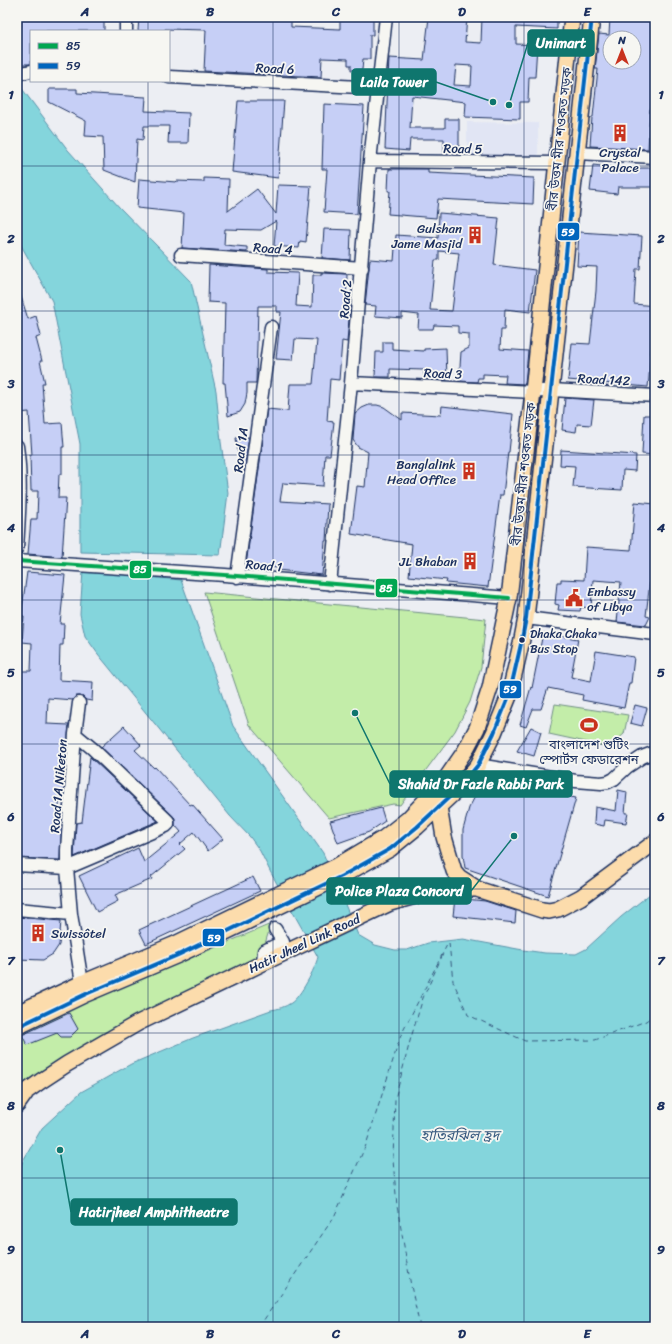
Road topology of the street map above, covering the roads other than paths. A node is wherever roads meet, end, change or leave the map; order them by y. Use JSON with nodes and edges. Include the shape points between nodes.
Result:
{"nodes":[{"id":1,"x":126,"y":17,"type":"edge"},
{"id":2,"x":386,"y":17,"type":"edge"},
{"id":3,"x":572,"y":17,"type":"edge"},
{"id":4,"x":592,"y":17,"type":"edge"},
{"id":5,"x":126,"y":30,"type":"edge"},
{"id":6,"x":30,"y":72,"type":"edge"},
{"id":7,"x":17,"y":74,"type":"edge"},
{"id":8,"x":170,"y":76,"type":"edge"},
{"id":9,"x":379,"y":88,"type":"junction"},
{"id":10,"x":577,"y":153,"type":"junction"},
{"id":11,"x":655,"y":158,"type":"edge"},
{"id":12,"x":370,"y":161,"type":"junction"},
{"id":13,"x":556,"y":163,"type":"junction"},
{"id":14,"x":181,"y":256,"type":"dead end"},
{"id":15,"x":362,"y":268,"type":"junction"},
{"id":16,"x":271,"y":327,"type":"dead end"},
{"id":17,"x":351,"y":383,"type":"junction"},
{"id":18,"x":552,"y":390,"type":"junction"},
{"id":19,"x":532,"y":392,"type":"junction"},
{"id":20,"x":655,"y":396,"type":"edge"},
{"id":21,"x":17,"y":446,"type":"edge"},
{"id":22,"x":17,"y":548,"type":"edge"},
{"id":23,"x":17,"y":561,"type":"edge"},
{"id":24,"x":237,"y":577,"type":"junction"},
{"id":25,"x":330,"y":584,"type":"junction"},
{"id":26,"x":509,"y":598,"type":"junction"},
{"id":27,"x":526,"y":618,"type":"junction"},
{"id":28,"x":655,"y":634,"type":"edge"},
{"id":29,"x":78,"y":703,"type":"dead end"},
{"id":30,"x":75,"y":734,"type":"junction"},
{"id":31,"x":655,"y":752,"type":"edge"},
{"id":32,"x":478,"y":765,"type":"junction"},
{"id":33,"x":434,"y":802,"type":"junction"},
{"id":34,"x":655,"y":842,"type":"edge"},
{"id":35,"x":17,"y":865,"type":"edge"},
{"id":36,"x":67,"y":868,"type":"junction"},
{"id":37,"x":477,"y":889,"type":"junction"},
{"id":38,"x":17,"y":909,"type":"edge"},
{"id":39,"x":71,"y":914,"type":"junction"},
{"id":40,"x":275,"y":929,"type":"dead end"},
{"id":41,"x":263,"y":962,"type":"junction"},
{"id":42,"x":84,"y":989,"type":"junction"},
{"id":43,"x":17,"y":1013,"type":"edge"},
{"id":44,"x":17,"y":1027,"type":"edge"},
{"id":45,"x":22,"y":1095,"type":"edge"},
{"id":46,"x":17,"y":1105,"type":"edge"}],
"edges":[{"from":1,"to":5,"type":"street"},
{"from":2,"to":9,"type":"street","name":"Road 2"},
{"from":3,"to":13,"type":"main road","name":"বীর উত্তম মীর শওকত সড়ক"},
{"from":4,"to":10,"type":"main road","name":"বীর উত্তম মীর শওকত সড়ক"},
{"from":6,"to":7,"type":"street"},
{"from":8,"to":9,"type":"street","name":"Road 6"},
{"from":9,"to":12,"type":"street","name":"Road 2"},
{"from":10,"to":11,"type":"street"},
{"from":10,"to":18,"type":"main road","name":"বীর উত্তম মীর শওকত সড়ক"},
{"from":12,"to":13,"type":"street","name":"Road 5"},
{"from":12,"to":15,"type":"street","name":"Road 2"},
{"from":13,"to":19,"type":"main road","name":"বীর উত্তম মীর শওকত সড়ক"},
{"from":14,"to":15,"type":"street","name":"Road 4"},
{"from":15,"to":17,"type":"street","name":"Road 2"},
{"from":16,"to":24,"type":"street","name":"Road 1A"},
{"from":17,"to":19,"type":"street","name":"Road 3"},
{"from":17,"to":25,"type":"street","name":"Road 2"},
{"from":18,"to":19,"type":"street","name":"Road 3"},
{"from":18,"to":20,"type":"street","name":"Road 142"},
{"from":18,"to":27,"type":"main road","name":"বীর উত্তম মীর শওকত সড়ক"},
{"from":19,"to":26,"type":"main road","name":"বীর উত্তম মীর শওকত সড়ক"},
{"from":21,"to":22,"type":"street","via":[[20,499]]},
{"from":23,"to":24,"type":"street","name":"Road 1"},
{"from":24,"to":25,"type":"street","name":"Road 1"},
{"from":25,"to":26,"type":"street","name":"Road 1"},
{"from":26,"to":33,"type":"main road","name":"বীর উত্তম মীর শওকত সড়ক","via":[[490,688],[478,728]]},
{"from":27,"to":28,"type":"street"},
{"from":27,"to":32,"type":"main road","name":"বীর উত্তম মীর শওকত সড়ক","via":[[509,696]]},
{"from":29,"to":30,"type":"street"},
{"from":30,"to":36,"type":"street","name":"Road 1A Niketon"},
{"from":30,"to":36,"type":"street","name":"Road 1A Niketon","via":[[94,749],[168,821],[168,824]]},
{"from":31,"to":32,"type":"street","via":[[642,757],[614,779],[601,783]]},
{"from":32,"to":33,"type":"main road","name":"বীর উত্তম মীর শওকত সড়ক","via":[[459,788]]},
{"from":33,"to":37,"type":"main road","via":[[454,871]]},
{"from":33,"to":42,"type":"main road","name":"বীর উত্তম মীর শওকত সড়ক","via":[[390,849],[267,906],[174,945]]},
{"from":34,"to":37,"type":"main road","name":"Hatir Jheel Link Road","via":[[592,889],[558,909],[542,910]]},
{"from":35,"to":36,"type":"street"},
{"from":36,"to":39,"type":"street","name":"Road 1A Niketon"},
{"from":37,"to":41,"type":"main road","name":"Hatir Jheel Link Road","via":[[455,889],[390,903]]},
{"from":38,"to":39,"type":"street"},
{"from":39,"to":42,"type":"street","name":"Road 1A Niketon"},
{"from":40,"to":41,"type":"street","via":[[283,942],[264,951]]},
{"from":41,"to":45,"type":"main road","name":"Hatir Jheel Link Road","via":[[138,1023],[67,1064]]},
{"from":42,"to":43,"type":"main road"},
{"from":42,"to":44,"type":"main road"},
{"from":45,"to":46,"type":"main road","name":"Hatir Jheel Link Road"}]}
